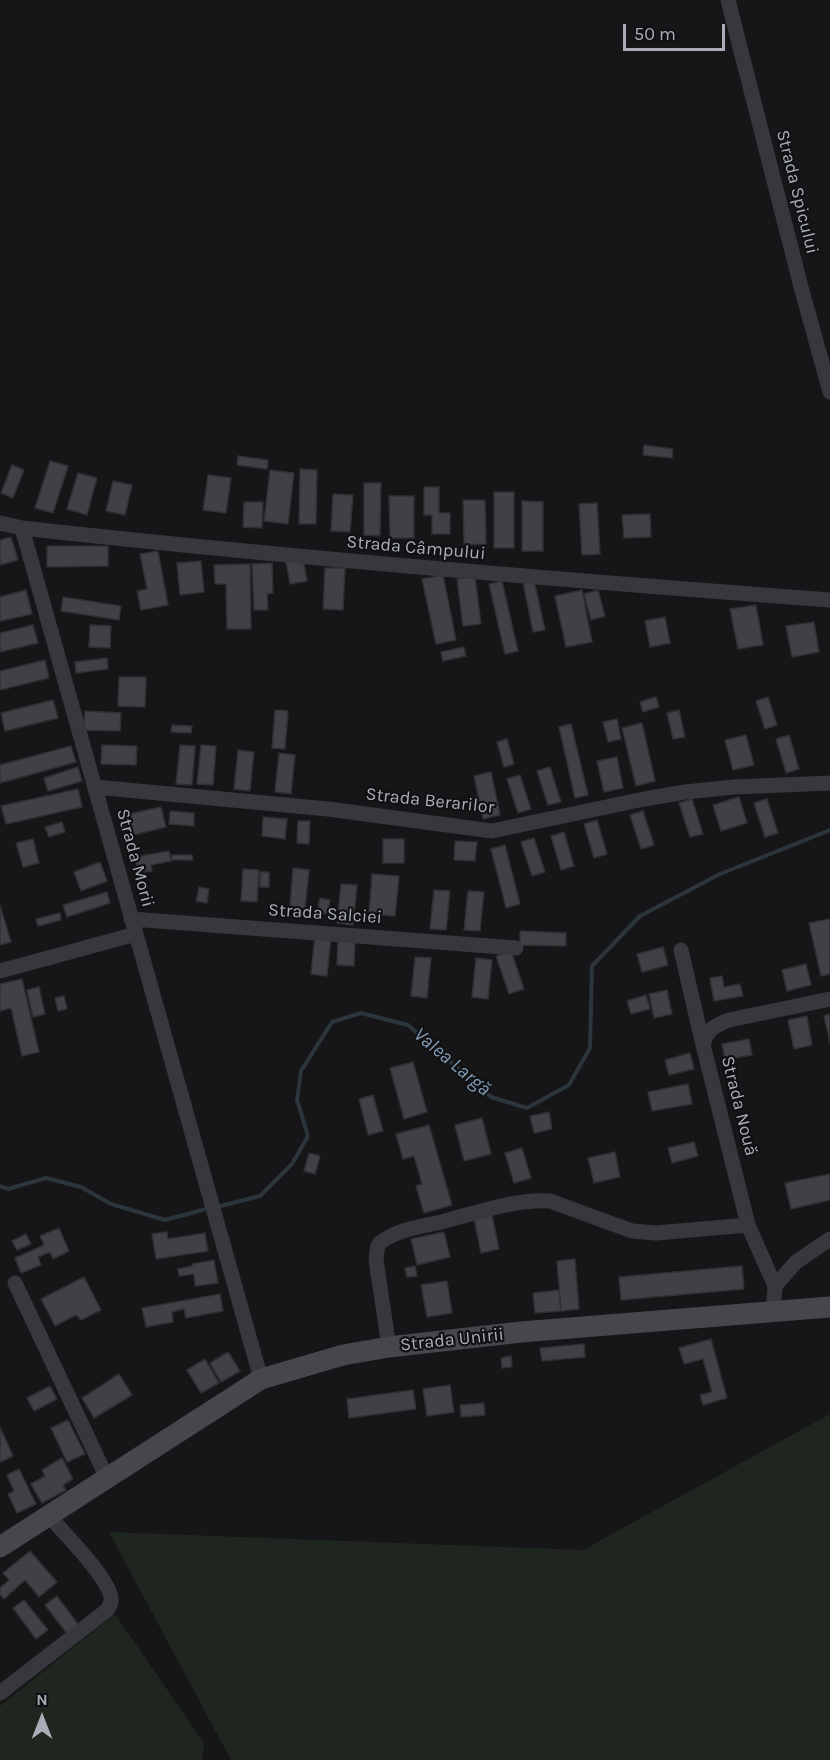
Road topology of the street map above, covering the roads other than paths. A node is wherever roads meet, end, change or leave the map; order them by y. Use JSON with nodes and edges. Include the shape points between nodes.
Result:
{"nodes":[{"id":1,"x":729,"y":0,"type":"edge"},
{"id":2,"x":830,"y":392,"type":"edge"},
{"id":3,"x":0,"y":523,"type":"edge"},
{"id":4,"x":22,"y":528,"type":"junction"},
{"id":5,"x":830,"y":600,"type":"edge"},
{"id":6,"x":830,"y":783,"type":"edge"},
{"id":7,"x":95,"y":788,"type":"junction"},
{"id":8,"x":131,"y":919,"type":"junction"},
{"id":9,"x":136,"y":934,"type":"junction"},
{"id":10,"x":516,"y":948,"type":"dead end"},
{"id":11,"x":681,"y":950,"type":"dead end"},
{"id":12,"x":0,"y":971,"type":"edge"},
{"id":13,"x":830,"y":999,"type":"edge"},
{"id":14,"x":703,"y":1045,"type":"junction"},
{"id":15,"x":748,"y":1225,"type":"junction"},
{"id":16,"x":830,"y":1239,"type":"edge"},
{"id":17,"x":15,"y":1283,"type":"dead end"},
{"id":18,"x":775,"y":1286,"type":"junction"},
{"id":19,"x":830,"y":1307,"type":"edge"},
{"id":20,"x":773,"y":1311,"type":"junction"},
{"id":21,"x":389,"y":1347,"type":"junction"},
{"id":22,"x":261,"y":1378,"type":"junction"},
{"id":23,"x":107,"y":1478,"type":"junction"},
{"id":24,"x":49,"y":1516,"type":"junction"},
{"id":25,"x":0,"y":1547,"type":"edge"},
{"id":26,"x":0,"y":1693,"type":"edge"}],
"edges":[{"from":1,"to":2,"type":"street","name":"Strada Spicului"},
{"from":3,"to":4,"type":"street","name":"Strada Câmpului"},
{"from":4,"to":5,"type":"street","name":"Strada Câmpului","via":[[526,578]]},
{"from":4,"to":7,"type":"street","name":"Strada Morii"},
{"from":6,"to":7,"type":"street","name":"Strada Berarilor","via":[[686,792],[492,831],[328,809]]},
{"from":7,"to":8,"type":"street","name":"Strada Morii"},
{"from":8,"to":9,"type":"street","name":"Strada Morii"},
{"from":8,"to":10,"type":"street","name":"Strada Salciei"},
{"from":9,"to":12,"type":"street"},
{"from":9,"to":22,"type":"street","name":"Strada Morii"},
{"from":11,"to":14,"type":"street"},
{"from":13,"to":14,"type":"street","name":"Strada Nouă","via":[[729,1020],[707,1032]]},
{"from":14,"to":15,"type":"street","name":"Strada Nouă"},
{"from":15,"to":18,"type":"street","name":"Strada Nouă"},
{"from":15,"to":21,"type":"street","via":[[656,1233],[632,1231],[539,1200],[402,1232],[382,1240],[377,1247]]},
{"from":16,"to":18,"type":"street","via":[[796,1262]]},
{"from":17,"to":23,"type":"street"},
{"from":18,"to":20,"type":"street","name":"Strada Nouă"},
{"from":19,"to":20,"type":"main road","name":"Strada Unirii"},
{"from":20,"to":21,"type":"main road","name":"Strada Unirii"},
{"from":21,"to":22,"type":"main road","name":"Strada Unirii","via":[[343,1355]]},
{"from":22,"to":23,"type":"main road","name":"Strada Unirii"},
{"from":23,"to":24,"type":"main road","name":"Strada Unirii"},
{"from":24,"to":25,"type":"main road","name":"Strada Unirii"},
{"from":24,"to":26,"type":"street","via":[[100,1576],[111,1603],[106,1611]]}]}
